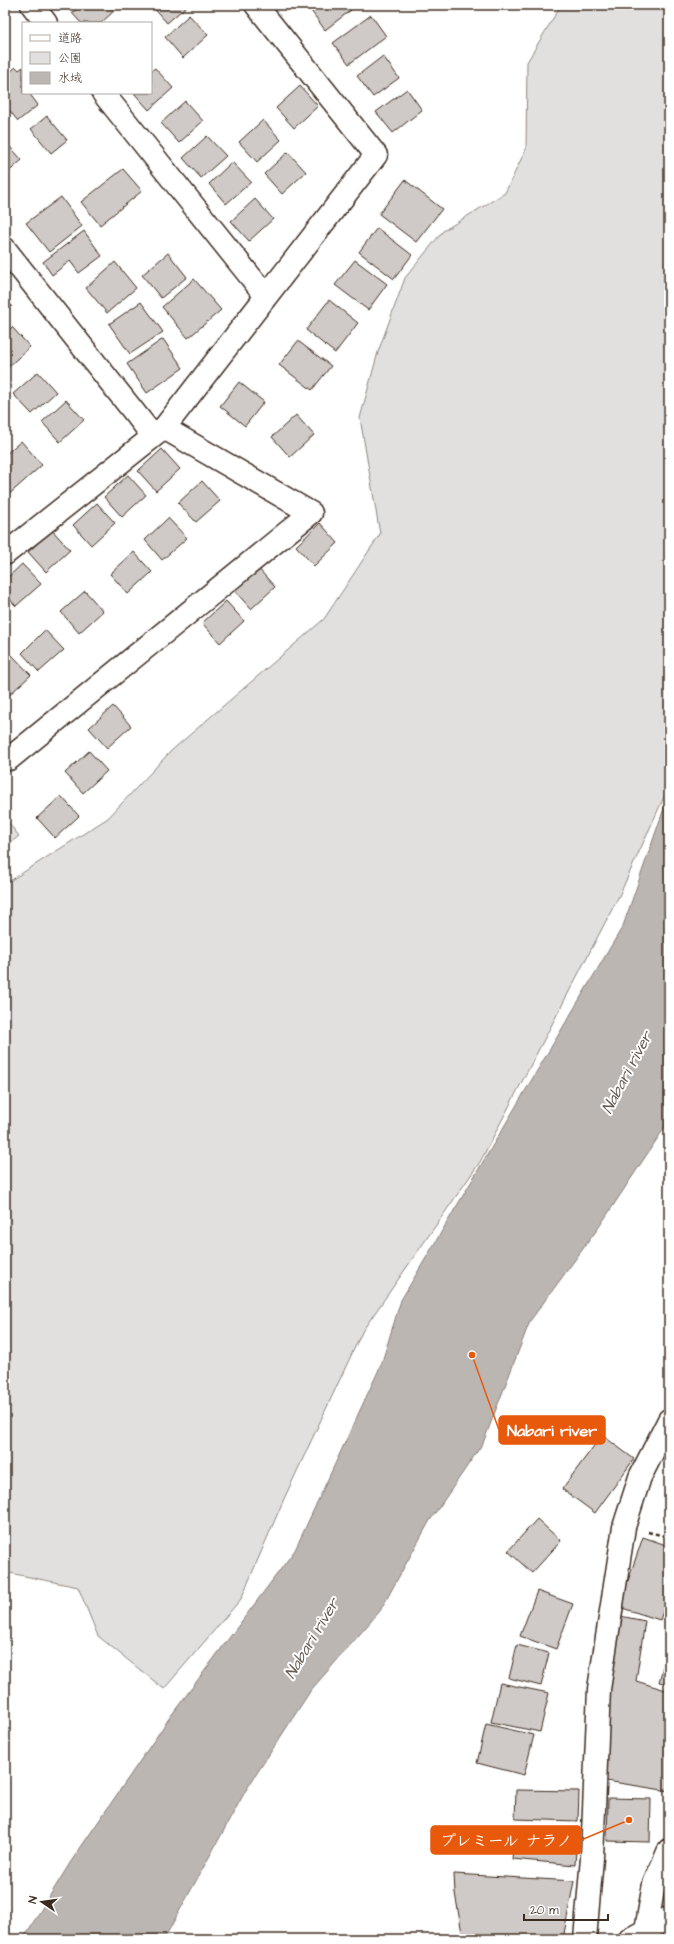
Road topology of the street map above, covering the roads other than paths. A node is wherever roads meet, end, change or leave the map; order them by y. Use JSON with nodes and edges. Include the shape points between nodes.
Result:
{"nodes":[{"id":1,"x":32,"y":5,"type":"edge"},
{"id":2,"x":256,"y":5,"type":"edge"},
{"id":3,"x":45,"y":22,"type":"edge"},
{"id":4,"x":104,"y":94,"type":"edge"},
{"id":5,"x":5,"y":249,"type":"edge"},
{"id":6,"x":266,"y":296,"type":"junction"},
{"id":7,"x":159,"y":432,"type":"junction"},
{"id":8,"x":8,"y":546,"type":"edge"},
{"id":9,"x":5,"y":756,"type":"edge"},
{"id":10,"x":669,"y":1420,"type":"edge"},
{"id":11,"x":669,"y":1850,"type":"edge"},
{"id":12,"x":669,"y":1918,"type":"edge"},
{"id":13,"x":638,"y":1935,"type":"edge"},
{"id":14,"x":585,"y":1939,"type":"edge"}],
"edges":[{"from":1,"to":3,"type":"street"},
{"from":2,"to":6,"type":"street","via":[[376,155]]},
{"from":4,"to":6,"type":"street"},
{"from":5,"to":7,"type":"street"},
{"from":6,"to":7,"type":"street"},
{"from":7,"to":8,"type":"street"},
{"from":7,"to":9,"type":"street","via":[[311,513],[9,759]]},
{"from":10,"to":14,"type":"street","via":[[640,1477],[624,1527],[599,1689],[592,1858]]},
{"from":11,"to":13,"type":"street","via":[[654,1884]]},
{"from":12,"to":13,"type":"street"}]}
